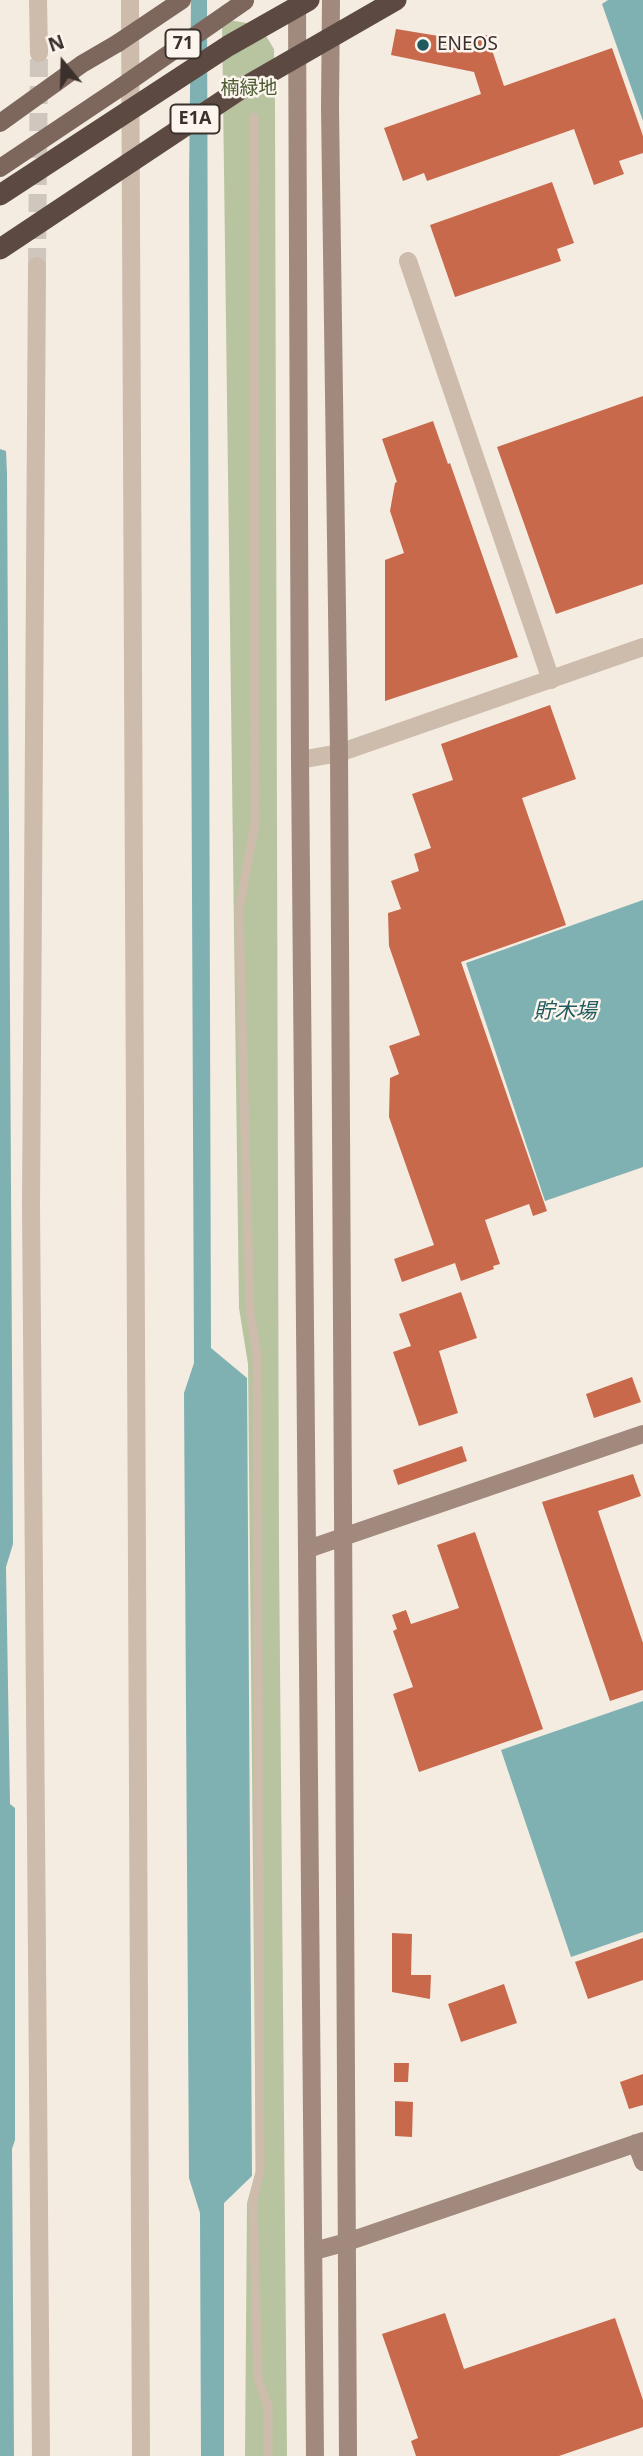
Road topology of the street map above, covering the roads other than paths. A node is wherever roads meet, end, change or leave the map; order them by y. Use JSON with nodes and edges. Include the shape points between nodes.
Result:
{"nodes":[{"id":1,"x":37,"y":0,"type":"edge"},
{"id":2,"x":130,"y":0,"type":"edge"},
{"id":3,"x":182,"y":0,"type":"edge"},
{"id":4,"x":245,"y":0,"type":"edge"},
{"id":5,"x":296,"y":0,"type":"edge"},
{"id":6,"x":309,"y":0,"type":"edge"},
{"id":7,"x":331,"y":0,"type":"edge"},
{"id":8,"x":396,"y":0,"type":"edge"},
{"id":9,"x":38,"y":53,"type":"tunnel mouth"},
{"id":10,"x":254,"y":117,"type":"dead end"},
{"id":11,"x":0,"y":122,"type":"edge"},
{"id":12,"x":0,"y":168,"type":"edge"},
{"id":13,"x":0,"y":195,"type":"edge"},
{"id":14,"x":0,"y":249,"type":"edge"},
{"id":15,"x":408,"y":261,"type":"dead end"},
{"id":16,"x":37,"y":266,"type":"tunnel mouth"},
{"id":17,"x":643,"y":647,"type":"edge"},
{"id":18,"x":551,"y":680,"type":"junction"},
{"id":19,"x":339,"y":752,"type":"junction"},
{"id":20,"x":300,"y":760,"type":"junction"},
{"id":21,"x":643,"y":1434,"type":"edge"},
{"id":22,"x":345,"y":1536,"type":"junction"},
{"id":23,"x":308,"y":1549,"type":"junction"},
{"id":24,"x":640,"y":2142,"type":"edge"},
{"id":25,"x":643,"y":2162,"type":"edge"},
{"id":26,"x":346,"y":2242,"type":"junction"},
{"id":27,"x":314,"y":2251,"type":"junction"},
{"id":28,"x":41,"y":2456,"type":"edge"},
{"id":29,"x":141,"y":2456,"type":"edge"},
{"id":30,"x":268,"y":2456,"type":"edge"},
{"id":31,"x":315,"y":2456,"type":"edge"},
{"id":32,"x":348,"y":2456,"type":"edge"}],
"edges":[{"from":1,"to":9,"type":"street"},
{"from":2,"to":29,"type":"street"},
{"from":3,"to":11,"type":"main road","number":"71","bridge":true},
{"from":4,"to":12,"type":"main road","number":"71","bridge":true},
{"from":5,"to":20,"type":"street"},
{"from":6,"to":13,"type":"highway","number":"E1A","bridge":true,"via":[[228,46]]},
{"from":7,"to":19,"type":"street"},
{"from":8,"to":14,"type":"highway","number":"E1A","bridge":true,"via":[[236,92]]},
{"from":10,"to":30,"type":"lane","via":[[255,824],[239,909],[250,1311],[257,1354],[260,2172],[253,2200],[258,2378],[268,2407]]},
{"from":15,"to":18,"type":"street"},
{"from":16,"to":28,"type":"street","via":[[31,1205]]},
{"from":17,"to":18,"type":"street"},
{"from":18,"to":19,"type":"street"},
{"from":19,"to":20,"type":"street"},
{"from":19,"to":22,"type":"street"},
{"from":20,"to":23,"type":"street"},
{"from":21,"to":22,"type":"street"},
{"from":22,"to":23,"type":"street"},
{"from":22,"to":26,"type":"street"},
{"from":23,"to":27,"type":"street"},
{"from":24,"to":25,"type":"street"},
{"from":24,"to":26,"type":"street"},
{"from":26,"to":27,"type":"street"},
{"from":26,"to":32,"type":"street"},
{"from":27,"to":31,"type":"street"}]}
